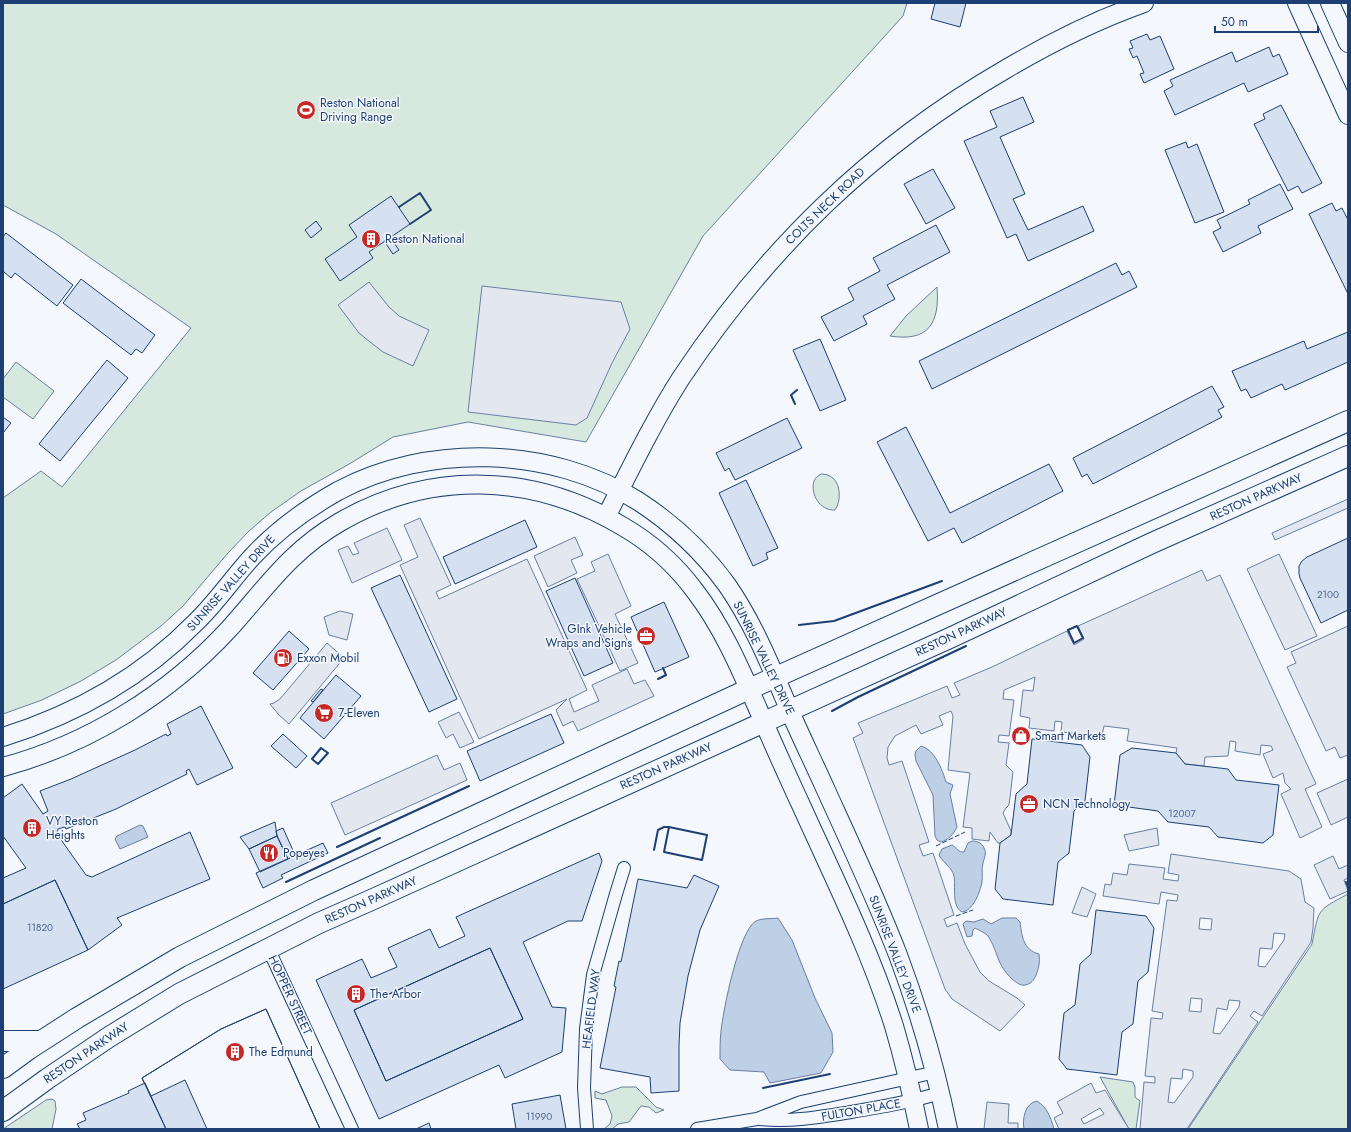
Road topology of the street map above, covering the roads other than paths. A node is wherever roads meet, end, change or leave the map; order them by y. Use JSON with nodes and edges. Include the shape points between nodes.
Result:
{"nodes":[{"id":1,"x":1144,"y":3,"type":"edge"},
{"id":2,"x":1297,"y":3,"type":"edge"},
{"id":3,"x":1330,"y":3,"type":"edge"},
{"id":4,"x":1348,"y":43,"type":"edge"},
{"id":5,"x":1348,"y":115,"type":"edge"},
{"id":6,"x":1348,"y":421,"type":"edge"},
{"id":7,"x":1348,"y":456,"type":"edge"},
{"id":8,"x":620,"y":491,"type":"junction"},
{"id":9,"x":606,"y":516,"type":"junction"},
{"id":10,"x":776,"y":678,"type":"junction"},
{"id":11,"x":749,"y":689,"type":"junction"},
{"id":12,"x":789,"y":710,"type":"junction"},
{"id":13,"x":764,"y":722,"type":"junction"},
{"id":14,"x":3,"y":737,"type":"edge"},
{"id":15,"x":3,"y":767,"type":"edge"},
{"id":16,"x":624,"y":868,"type":"dead end"},
{"id":17,"x":268,"y":948,"type":"junction"},
{"id":18,"x":3,"y":1041,"type":"edge"},
{"id":19,"x":41,"y":1041,"type":"junction"},
{"id":20,"x":3,"y":1068,"type":"edge"},
{"id":21,"x":936,"y":1072,"type":"junction"},
{"id":22,"x":908,"y":1078,"type":"junction"},
{"id":23,"x":940,"y":1093,"type":"junction"},
{"id":24,"x":913,"y":1101,"type":"junction"},
{"id":25,"x":3,"y":1111,"type":"edge"},
{"id":26,"x":756,"y":1119,"type":"junction"},
{"id":27,"x":352,"y":1129,"type":"edge"},
{"id":28,"x":587,"y":1129,"type":"edge"},
{"id":29,"x":697,"y":1129,"type":"edge"},
{"id":30,"x":919,"y":1129,"type":"edge"},
{"id":31,"x":948,"y":1129,"type":"edge"}],
"edges":[{"from":1,"to":8,"type":"main road","name":"COLTS NECK ROAD","via":[[1064,36],[976,86],[883,152],[834,195],[782,248],[715,330],[671,395]]},
{"from":2,"to":5,"type":"main road"},
{"from":3,"to":4,"type":"main road"},
{"from":6,"to":10,"type":"main road"},
{"from":7,"to":12,"type":"main road","name":"RESTON PARKWAY"},
{"from":8,"to":9,"type":"main road","name":"COLTS NECK ROAD"},
{"from":8,"to":10,"type":"main road","name":"SUNRISE VALLEY DRIVE","via":[[638,501],[676,530],[718,573],[739,604]]},
{"from":8,"to":14,"type":"main road","name":"SUNRISE VALLEY DRIVE","via":[[565,470],[538,463],[498,458],[454,458],[426,462],[350,485],[284,526],[248,562],[192,627],[137,672],[76,709]]},
{"from":9,"to":11,"type":"main road","via":[[654,548],[685,578],[716,623]]},
{"from":9,"to":15,"type":"main road","via":[[554,495],[492,485],[432,488],[368,507],[300,549],[217,641],[184,672],[148,699],[89,735],[34,758]]},
{"from":10,"to":11,"type":"main road"},
{"from":10,"to":12,"type":"main road","name":"SUNRISE VALLEY DRIVE"},
{"from":11,"to":13,"type":"main road"},
{"from":11,"to":19,"type":"main road","via":[[236,928],[121,990]]},
{"from":12,"to":13,"type":"main road","name":"RESTON PARKWAY"},
{"from":12,"to":21,"type":"main road","name":"SUNRISE VALLEY DRIVE","via":[[888,930],[915,1003]]},
{"from":13,"to":17,"type":"main road","name":"RESTON PARKWAY","via":[[319,922]]},
{"from":13,"to":22,"type":"main road","via":[[870,959],[893,1024]]},
{"from":16,"to":28,"type":"street","name":"HEAFIELD WAY","via":[[593,975],[586,1029],[584,1088]]},
{"from":17,"to":25,"type":"main road","name":"RESTON PARKWAY","via":[[179,994],[109,1037]]},
{"from":17,"to":27,"type":"street","name":"HOPPER STREET"},
{"from":18,"to":19,"type":"main road"},
{"from":19,"to":20,"type":"main road"},
{"from":21,"to":22,"type":"street","name":"FULTON PLACE"},
{"from":21,"to":23,"type":"main road","name":"SUNRISE VALLEY DRIVE"},
{"from":22,"to":24,"type":"main road"},
{"from":22,"to":26,"type":"street","name":"FULTON PLACE","via":[[800,1102]]},
{"from":23,"to":24,"type":"street","name":"FULTON PLACE"},
{"from":23,"to":31,"type":"main road","name":"SUNRISE VALLEY DRIVE"},
{"from":24,"to":26,"type":"street","name":"FULTON PLACE","via":[[795,1121]]},
{"from":24,"to":30,"type":"main road"},
{"from":26,"to":29,"type":"street","name":"FULTON PLACE"}]}
